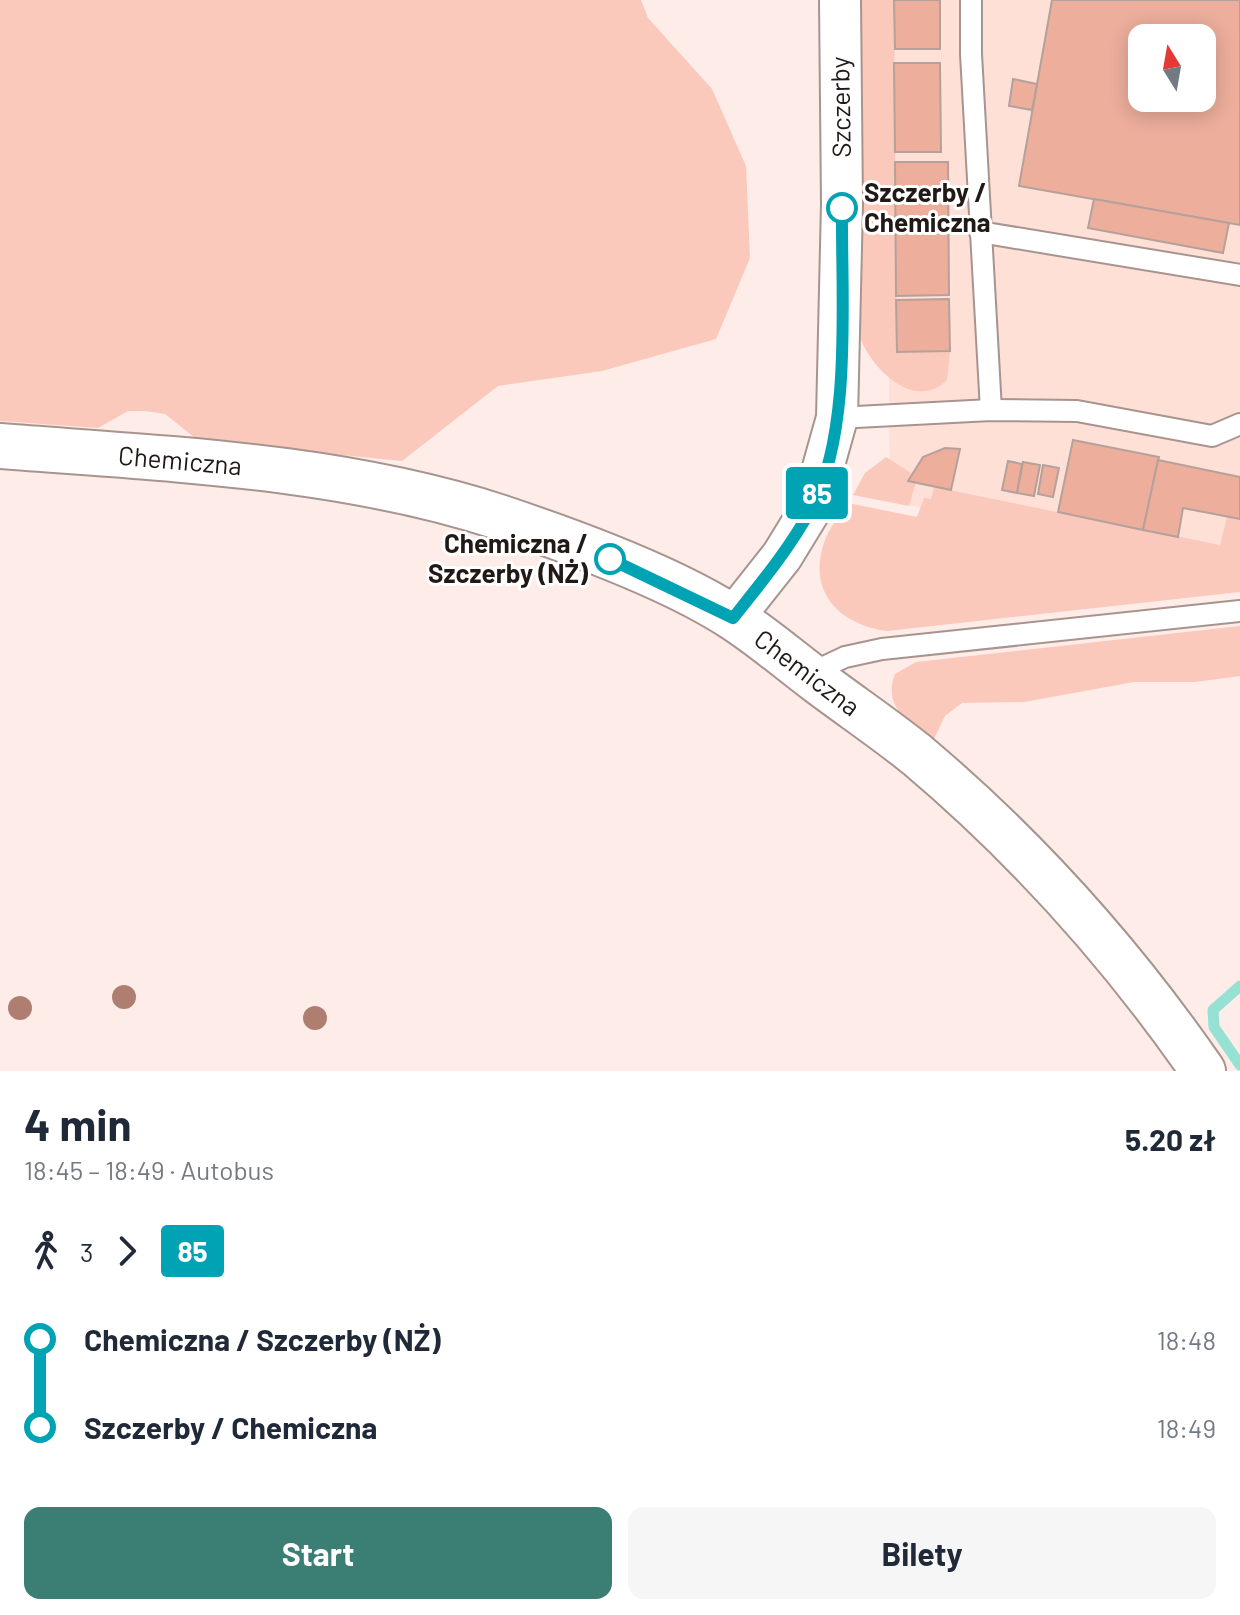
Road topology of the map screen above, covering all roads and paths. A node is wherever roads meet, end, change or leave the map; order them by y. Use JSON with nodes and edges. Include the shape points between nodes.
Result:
{"nodes":[{"id":1,"x":840,"y":0,"type":"edge"},
{"id":2,"x":971,"y":0,"type":"edge"},
{"id":3,"x":980,"y":232,"type":"junction"},
{"id":4,"x":1240,"y":275,"type":"edge"},
{"id":5,"x":991,"y":410,"type":"junction"},
{"id":6,"x":837,"y":418,"type":"junction"},
{"id":7,"x":1240,"y":424,"type":"edge"},
{"id":8,"x":0,"y":446,"type":"edge"},
{"id":9,"x":1240,"y":611,"type":"edge"},
{"id":10,"x":733,"y":618,"type":"junction"},
{"id":11,"x":809,"y":674,"type":"junction"},
{"id":12,"x":1203,"y":1071,"type":"edge"}],
"edges":[{"from":1,"to":6,"type":"street","name":"Szczerby"},
{"from":2,"to":3,"type":"lane"},
{"from":3,"to":4,"type":"lane"},
{"from":3,"to":5,"type":"lane"},
{"from":5,"to":6,"type":"lane"},
{"from":5,"to":7,"type":"lane","via":[[1077,411],[1212,436]]},
{"from":6,"to":10,"type":"street","name":"Szczerby","via":[[812,507]]},
{"from":8,"to":10,"type":"street","name":"Chemiczna","via":[[247,467],[396,491],[497,516],[585,549]]},
{"from":9,"to":11,"type":"lane","via":[[882,649],[845,657]]},
{"from":10,"to":11,"type":"street","name":"Chemiczna"},
{"from":11,"to":12,"type":"street","name":"Chemiczna","via":[[916,754],[998,828],[1075,906]]}]}
